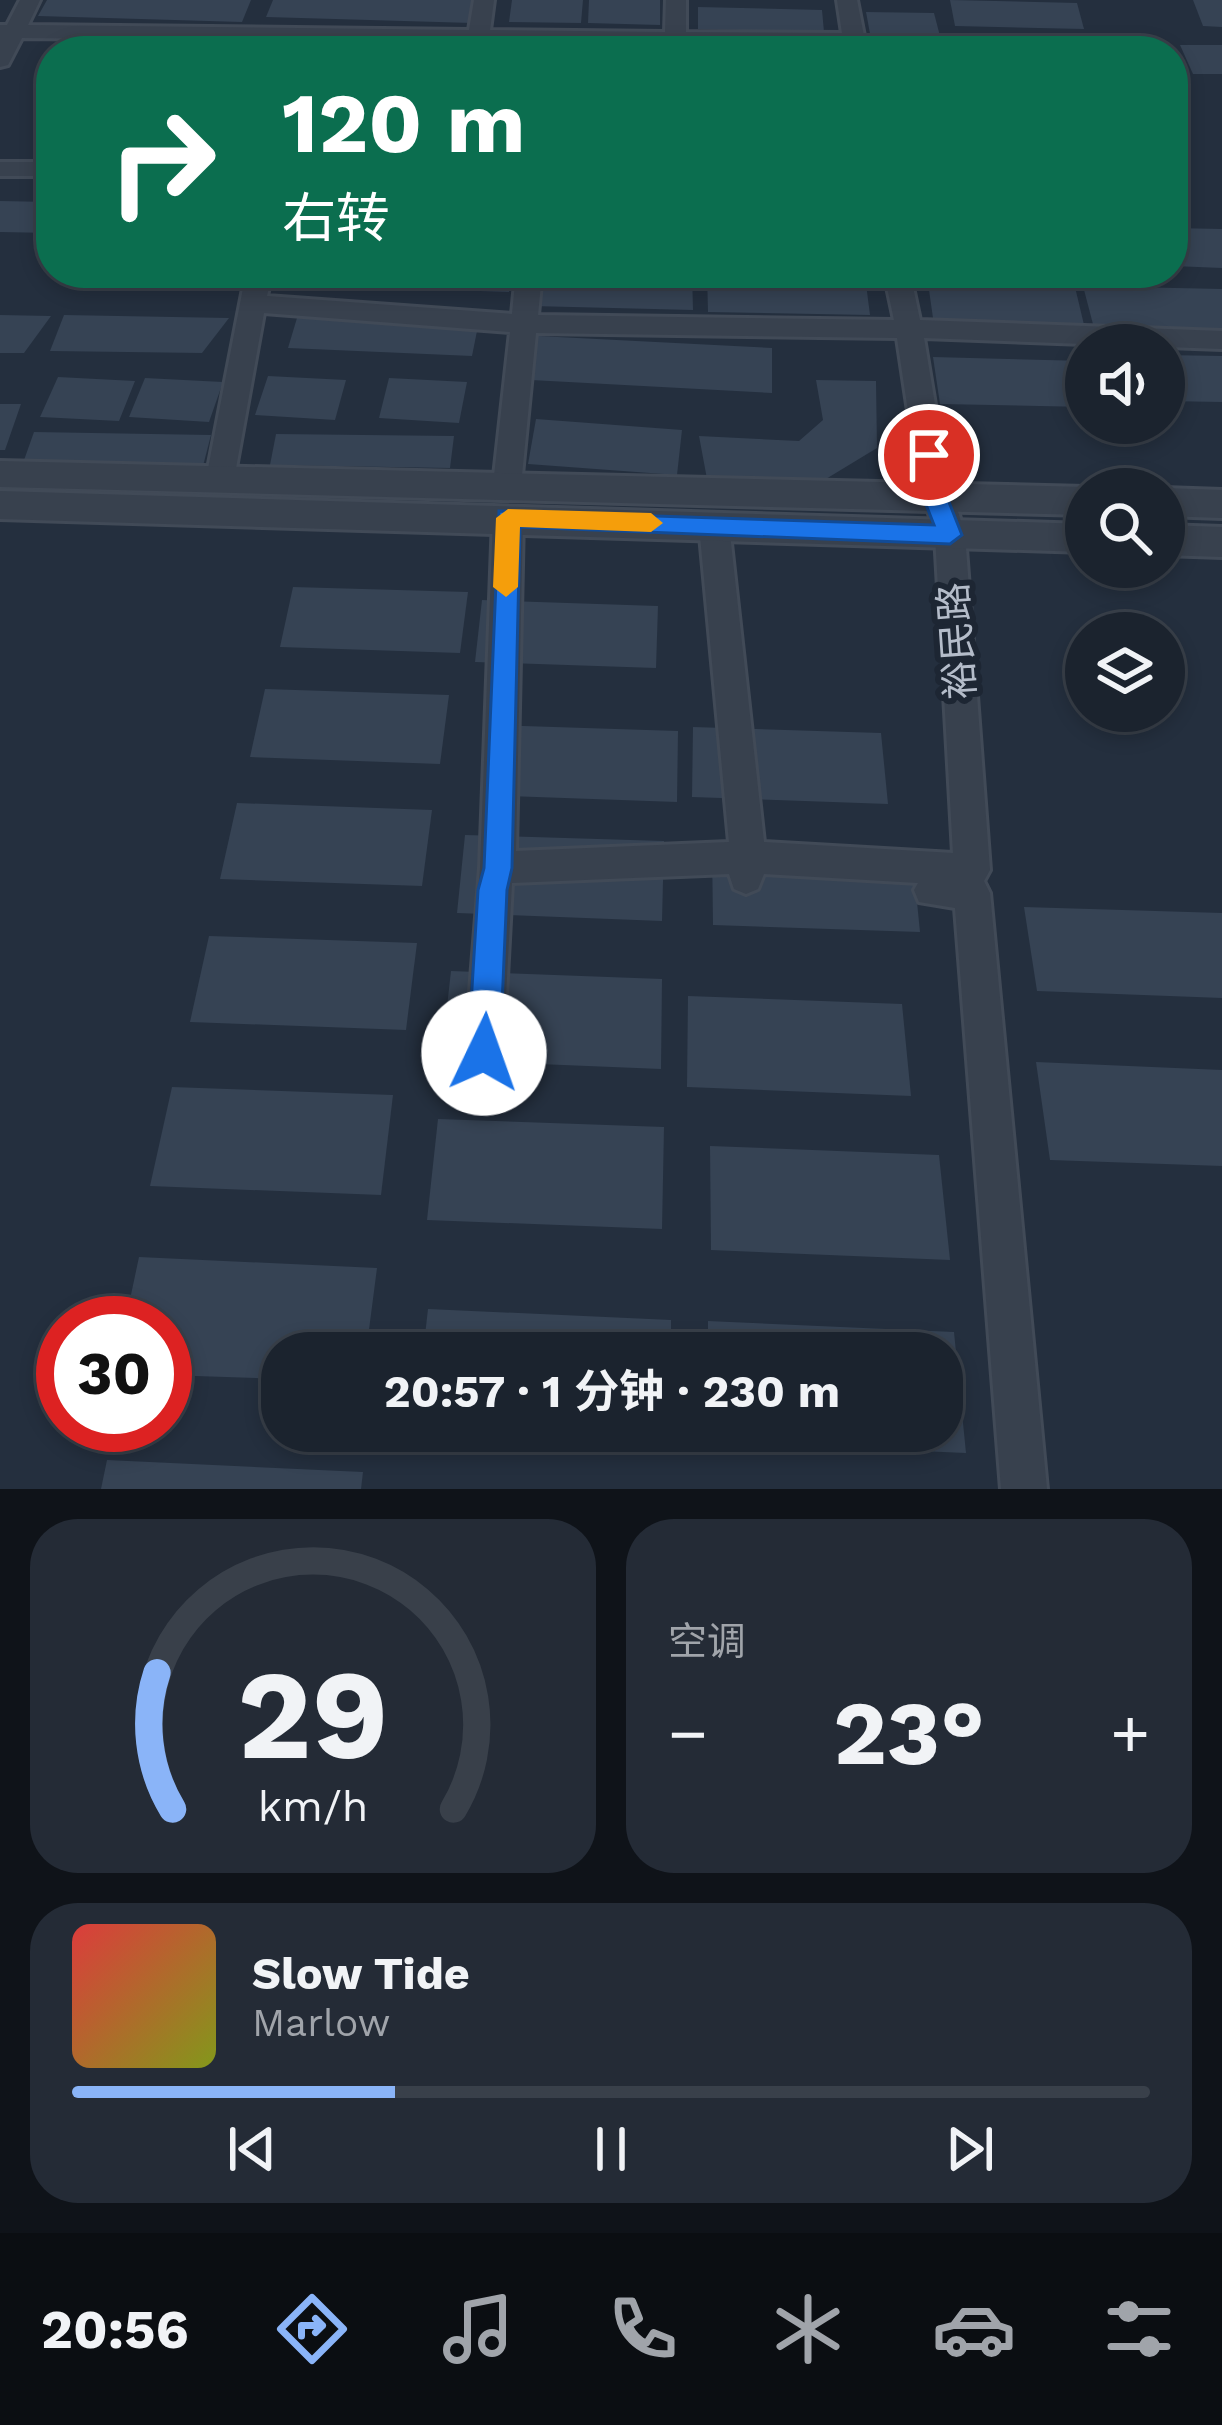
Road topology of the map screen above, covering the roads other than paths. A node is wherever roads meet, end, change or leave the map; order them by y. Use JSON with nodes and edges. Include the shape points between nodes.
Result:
{"nodes":[{"id":1,"x":30,"y":0,"type":"edge"},
{"id":2,"x":484,"y":0,"type":"edge"},
{"id":3,"x":676,"y":0,"type":"edge"},
{"id":4,"x":847,"y":0,"type":"edge"},
{"id":5,"x":8,"y":31,"type":"edge"},
{"id":6,"x":302,"y":36,"type":"edge"},
{"id":7,"x":478,"y":36,"type":"edge"},
{"id":8,"x":675,"y":36,"type":"edge"},
{"id":9,"x":853,"y":36,"type":"edge"},
{"id":10,"x":0,"y":60,"type":"edge"},
{"id":11,"x":0,"y":169,"type":"edge"},
{"id":12,"x":36,"y":169,"type":"edge"},
{"id":13,"x":258,"y":288,"type":"edge"},
{"id":14,"x":528,"y":288,"type":"edge"},
{"id":15,"x":901,"y":288,"type":"edge"},
{"id":16,"x":256,"y":304,"type":"junction"},
{"id":17,"x":525,"y":324,"type":"junction"},
{"id":18,"x":912,"y":329,"type":"junction"},
{"id":19,"x":1222,"y":340,"type":"edge"},
{"id":20,"x":0,"y":474,"type":"edge"},
{"id":21,"x":220,"y":479,"type":"junction"},
{"id":22,"x":935,"y":497,"type":"junction"},
{"id":23,"x":1065,"y":500,"type":"edge"},
{"id":24,"x":507,"y":502,"type":"junction"},
{"id":25,"x":1185,"y":503,"type":"edge"},
{"id":26,"x":1222,"y":504,"type":"edge"},
{"id":27,"x":0,"y":505,"type":"edge"},
{"id":28,"x":714,"y":525,"type":"junction"},
{"id":29,"x":950,"y":535,"type":"junction"},
{"id":30,"x":1065,"y":538,"type":"edge"},
{"id":31,"x":1185,"y":541,"type":"edge"},
{"id":32,"x":1222,"y":542,"type":"edge"},
{"id":33,"x":747,"y":868,"type":"junction"},
{"id":34,"x":495,"y":879,"type":"junction"},
{"id":35,"x":972,"y":882,"type":"junction"},
{"id":36,"x":484,"y":1053,"type":"dead end"},
{"id":37,"x":1024,"y":1489,"type":"edge"}],
"edges":[{"from":1,"to":5,"type":"street"},
{"from":2,"to":7,"type":"street"},
{"from":3,"to":8,"type":"street"},
{"from":4,"to":9,"type":"street"},
{"from":5,"to":6,"type":"street"},
{"from":5,"to":10,"type":"street"},
{"from":11,"to":12,"type":"street"},
{"from":13,"to":16,"type":"street"},
{"from":14,"to":17,"type":"street"},
{"from":15,"to":18,"type":"street","name":"裕民路"},
{"from":16,"to":17,"type":"street"},
{"from":16,"to":21,"type":"street"},
{"from":17,"to":18,"type":"street"},
{"from":17,"to":24,"type":"street"},
{"from":18,"to":19,"type":"street"},
{"from":18,"to":22,"type":"street","name":"裕民路"},
{"from":20,"to":21,"type":"street"},
{"from":21,"to":24,"type":"street"},
{"from":22,"to":23,"type":"street"},
{"from":22,"to":24,"type":"street"},
{"from":22,"to":29,"type":"street","name":"裕民路"},
{"from":24,"to":27,"type":"street"},
{"from":24,"to":28,"type":"street"},
{"from":24,"to":34,"type":"street"},
{"from":25,"to":26,"type":"street"},
{"from":28,"to":29,"type":"street"},
{"from":28,"to":33,"type":"street"},
{"from":29,"to":30,"type":"street"},
{"from":29,"to":35,"type":"street","name":"裕民路"},
{"from":31,"to":32,"type":"street"},
{"from":33,"to":34,"type":"street"},
{"from":33,"to":35,"type":"street"},
{"from":34,"to":36,"type":"street"},
{"from":35,"to":37,"type":"street","name":"裕民路"}]}
